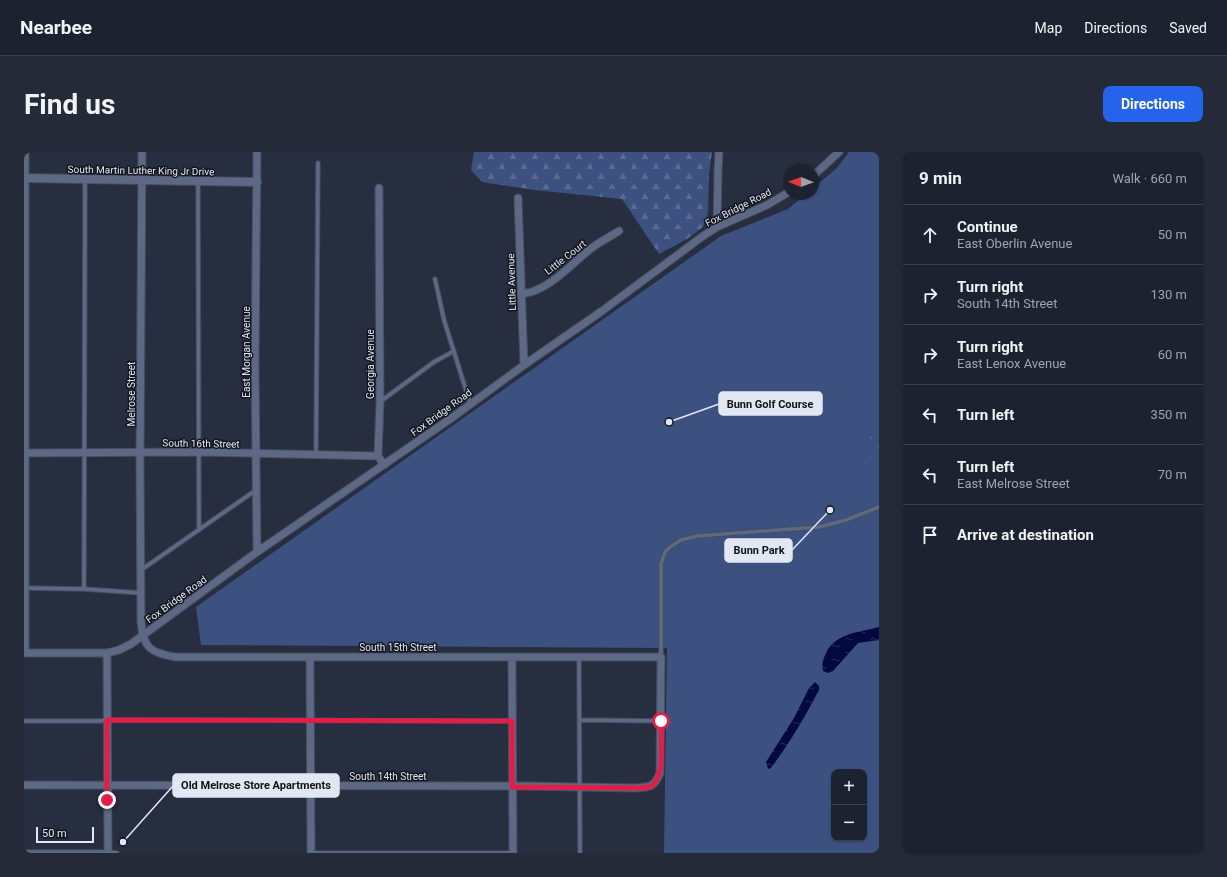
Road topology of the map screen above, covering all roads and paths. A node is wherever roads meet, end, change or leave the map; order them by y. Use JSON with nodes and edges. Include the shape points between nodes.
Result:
{"nodes":[{"id":1,"x":25,"y":152,"type":"edge"},
{"id":2,"x":142,"y":152,"type":"edge"},
{"id":3,"x":257,"y":152,"type":"edge"},
{"id":4,"x":719,"y":152,"type":"edge"},
{"id":5,"x":839,"y":152,"type":"edge"},
{"id":6,"x":318,"y":163,"type":"dead end"},
{"id":7,"x":819,"y":170,"type":"edge"},
{"id":8,"x":25,"y":178,"type":"edge"},
{"id":9,"x":85,"y":180,"type":"junction"},
{"id":10,"x":142,"y":181,"type":"junction"},
{"id":11,"x":198,"y":181,"type":"junction"},
{"id":12,"x":257,"y":182,"type":"junction"},
{"id":13,"x":379,"y":188,"type":"dead end"},
{"id":14,"x":783,"y":196,"type":"edge"},
{"id":15,"x":518,"y":198,"type":"dead end"},
{"id":16,"x":717,"y":227,"type":"junction"},
{"id":17,"x":619,"y":231,"type":"dead end"},
{"id":18,"x":435,"y":279,"type":"dead end"},
{"id":19,"x":521,"y":294,"type":"junction"},
{"id":20,"x":454,"y":351,"type":"junction"},
{"id":21,"x":524,"y":365,"type":"junction"},
{"id":22,"x":380,"y":402,"type":"junction"},
{"id":23,"x":470,"y":403,"type":"junction"},
{"id":24,"x":84,"y":452,"type":"junction"},
{"id":25,"x":140,"y":452,"type":"junction"},
{"id":26,"x":199,"y":452,"type":"junction"},
{"id":27,"x":24,"y":453,"type":"edge"},
{"id":28,"x":257,"y":454,"type":"junction"},
{"id":29,"x":316,"y":454,"type":"junction"},
{"id":30,"x":378,"y":456,"type":"junction"},
{"id":31,"x":384,"y":465,"type":"junction"},
{"id":32,"x":257,"y":490,"type":"junction"},
{"id":33,"x":879,"y":507,"type":"edge"},
{"id":34,"x":199,"y":530,"type":"junction"},
{"id":35,"x":257,"y":552,"type":"junction"},
{"id":36,"x":141,"y":570,"type":"junction"},
{"id":37,"x":24,"y":588,"type":"edge"},
{"id":38,"x":84,"y":589,"type":"junction"},
{"id":39,"x":141,"y":593,"type":"junction"},
{"id":40,"x":142,"y":637,"type":"junction"},
{"id":41,"x":25,"y":653,"type":"edge"},
{"id":42,"x":107,"y":654,"type":"junction"},
{"id":43,"x":310,"y":657,"type":"junction"},
{"id":44,"x":512,"y":657,"type":"junction"},
{"id":45,"x":579,"y":657,"type":"junction"},
{"id":46,"x":661,"y":657,"type":"junction"},
{"id":47,"x":107,"y":720,"type":"junction"},
{"id":48,"x":310,"y":720,"type":"junction"},
{"id":49,"x":580,"y":720,"type":"junction"},
{"id":50,"x":24,"y":721,"type":"edge"},
{"id":51,"x":512,"y":721,"type":"junction"},
{"id":52,"x":661,"y":721,"type":"junction"},
{"id":53,"x":24,"y":785,"type":"edge"},
{"id":54,"x":108,"y":785,"type":"junction"},
{"id":55,"x":310,"y":786,"type":"junction"},
{"id":56,"x":512,"y":787,"type":"junction"},
{"id":57,"x":579,"y":787,"type":"junction"},
{"id":58,"x":24,"y":852,"type":"edge"},
{"id":59,"x":108,"y":852,"type":"edge"},
{"id":60,"x":117,"y":853,"type":"edge"},
{"id":61,"x":310,"y":853,"type":"edge"},
{"id":62,"x":513,"y":853,"type":"edge"},
{"id":63,"x":580,"y":853,"type":"edge"}],
"edges":[{"from":1,"to":8,"type":"street"},
{"from":2,"to":10,"type":"street","name":"Melrose Street"},
{"from":3,"to":12,"type":"street","name":"East Morgan Avenue"},
{"from":4,"to":16,"type":"street"},
{"from":5,"to":7,"type":"street"},
{"from":6,"to":29,"type":"lane"},
{"from":8,"to":9,"type":"street","name":"South Martin Luther King Jr Drive"},
{"from":8,"to":27,"type":"street"},
{"from":9,"to":10,"type":"street","name":"South Martin Luther King Jr Drive"},
{"from":9,"to":24,"type":"lane"},
{"from":10,"to":11,"type":"street","name":"South Martin Luther King Jr Drive"},
{"from":10,"to":25,"type":"street","name":"Melrose Street"},
{"from":11,"to":12,"type":"street","name":"South Martin Luther King Jr Drive"},
{"from":11,"to":26,"type":"lane"},
{"from":12,"to":28,"type":"street","name":"East Morgan Avenue"},
{"from":13,"to":22,"type":"street","name":"Georgia Avenue"},
{"from":14,"to":16,"type":"street","name":"Fox Bridge Road"},
{"from":15,"to":19,"type":"street","name":"Little Avenue"},
{"from":16,"to":21,"type":"street","name":"Fox Bridge Road"},
{"from":17,"to":19,"type":"street","name":"Little Court","via":[[588,250],[552,281],[530,293]]},
{"from":18,"to":20,"type":"lane"},
{"from":19,"to":21,"type":"street","name":"Little Avenue"},
{"from":20,"to":22,"type":"lane","via":[[434,362]]},
{"from":20,"to":23,"type":"lane"},
{"from":21,"to":23,"type":"street","name":"Fox Bridge Road"},
{"from":22,"to":30,"type":"street","name":"Georgia Avenue"},
{"from":23,"to":31,"type":"street","name":"Fox Bridge Road"},
{"from":24,"to":25,"type":"street","name":"South 16th Street"},
{"from":24,"to":27,"type":"street","name":"South 16th Street"},
{"from":24,"to":38,"type":"lane"},
{"from":25,"to":26,"type":"street","name":"South 16th Street"},
{"from":25,"to":36,"type":"street","name":"Melrose Street"},
{"from":26,"to":28,"type":"street","name":"South 16th Street"},
{"from":26,"to":34,"type":"lane"},
{"from":27,"to":37,"type":"street"},
{"from":28,"to":29,"type":"street","name":"South 16th Street"},
{"from":28,"to":32,"type":"street","name":"East Morgan Avenue"},
{"from":29,"to":30,"type":"street","name":"South 16th Street"},
{"from":30,"to":31,"type":"street"},
{"from":31,"to":35,"type":"street","name":"Fox Bridge Road"},
{"from":32,"to":34,"type":"lane"},
{"from":32,"to":35,"type":"street","name":"East Morgan Avenue"},
{"from":33,"to":46,"type":"lane","via":[[819,527],[697,536],[673,544],[665,552],[660,567]]},
{"from":34,"to":36,"type":"lane"},
{"from":35,"to":40,"type":"street","name":"Fox Bridge Road"},
{"from":36,"to":39,"type":"street","name":"Melrose Street"},
{"from":37,"to":38,"type":"lane"},
{"from":37,"to":41,"type":"street"},
{"from":38,"to":39,"type":"lane"},
{"from":39,"to":40,"type":"street","name":"Melrose Street"},
{"from":40,"to":42,"type":"street","name":"Fox Bridge Road"},
{"from":40,"to":43,"type":"street","name":"South 15th Street","via":[[156,653],[175,657]]},
{"from":41,"to":42,"type":"street"},
{"from":42,"to":47,"type":"street"},
{"from":43,"to":44,"type":"street","name":"South 15th Street"},
{"from":43,"to":48,"type":"street"},
{"from":44,"to":45,"type":"street","name":"South 15th Street"},
{"from":44,"to":51,"type":"street"},
{"from":45,"to":46,"type":"street","name":"South 15th Street"},
{"from":45,"to":49,"type":"lane"},
{"from":46,"to":52,"type":"street"},
{"from":47,"to":48,"type":"lane"},
{"from":47,"to":50,"type":"lane"},
{"from":47,"to":54,"type":"street"},
{"from":48,"to":51,"type":"lane"},
{"from":48,"to":55,"type":"street"},
{"from":49,"to":52,"type":"lane"},
{"from":49,"to":57,"type":"lane"},
{"from":51,"to":56,"type":"street"},
{"from":52,"to":57,"type":"street","name":"South 14th Street","via":[[661,765],[654,784],[644,788]]},
{"from":53,"to":54,"type":"street","name":"South 14th Street"},
{"from":54,"to":55,"type":"street","name":"South 14th Street"},
{"from":54,"to":59,"type":"street"},
{"from":55,"to":56,"type":"street","name":"South 14th Street"},
{"from":55,"to":61,"type":"street"},
{"from":56,"to":57,"type":"street","name":"South 14th Street"},
{"from":56,"to":62,"type":"street"},
{"from":57,"to":63,"type":"lane"},
{"from":58,"to":59,"type":"lane"},
{"from":59,"to":60,"type":"lane"},
{"from":61,"to":62,"type":"lane"}]}
